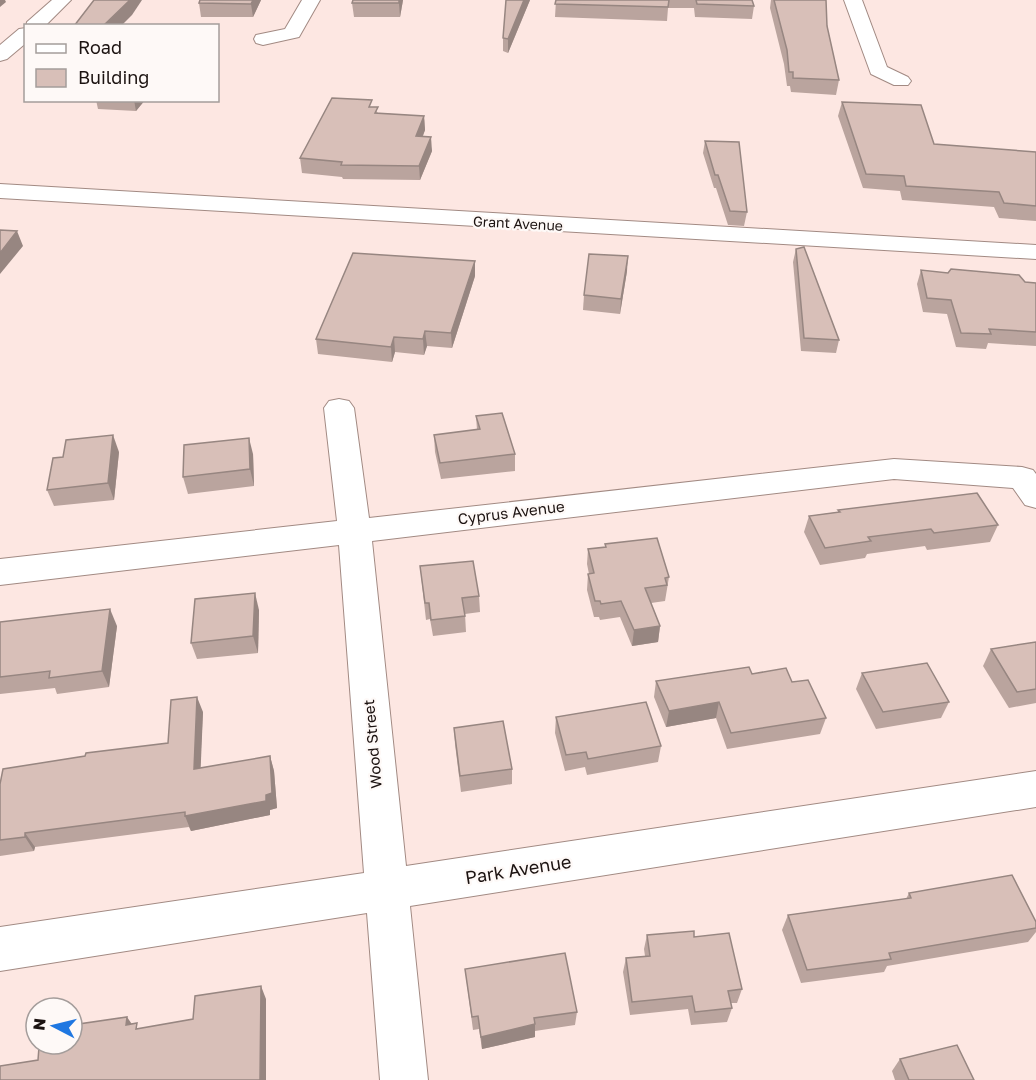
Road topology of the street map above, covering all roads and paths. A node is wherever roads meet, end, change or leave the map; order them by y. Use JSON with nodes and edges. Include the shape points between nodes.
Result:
{"nodes":[{"id":1,"x":62,"y":0,"type":"edge"},
{"id":2,"x":311,"y":0,"type":"edge"},
{"id":3,"x":853,"y":0,"type":"edge"},
{"id":4,"x":36,"y":24,"type":"edge"},
{"id":5,"x":24,"y":35,"type":"edge"},
{"id":6,"x":263,"y":39,"type":"dead end"},
{"id":7,"x":0,"y":55,"type":"edge"},
{"id":8,"x":902,"y":81,"type":"dead end"},
{"id":9,"x":0,"y":191,"type":"edge"},
{"id":10,"x":1036,"y":252,"type":"edge"},
{"id":11,"x":339,"y":408,"type":"dead end"},
{"id":12,"x":1029,"y":487,"type":"edge"},
{"id":13,"x":354,"y":530,"type":"junction"},
{"id":14,"x":0,"y":572,"type":"edge"},
{"id":15,"x":1036,"y":789,"type":"edge"},
{"id":16,"x":385,"y":889,"type":"junction"},
{"id":17,"x":0,"y":949,"type":"edge"},
{"id":18,"x":404,"y":1080,"type":"edge"}],
"edges":[{"from":1,"to":4,"type":"street"},
{"from":2,"to":6,"type":"street","via":[[292,33]]},
{"from":3,"to":8,"type":"street","via":[[878,70]]},
{"from":5,"to":7,"type":"street"},
{"from":9,"to":10,"type":"street","name":"Grant Avenue"},
{"from":11,"to":13,"type":"street","name":"Wood Street"},
{"from":12,"to":13,"type":"street","name":"Cyprus Avenue","via":[[894,469]]},
{"from":13,"to":14,"type":"street","name":"Cyprus Avenue"},
{"from":13,"to":16,"type":"street","name":"Wood Street"},
{"from":15,"to":16,"type":"street","name":"Park Avenue"},
{"from":16,"to":17,"type":"street","name":"Park Avenue"},
{"from":16,"to":18,"type":"street","name":"Wood Street"}]}
